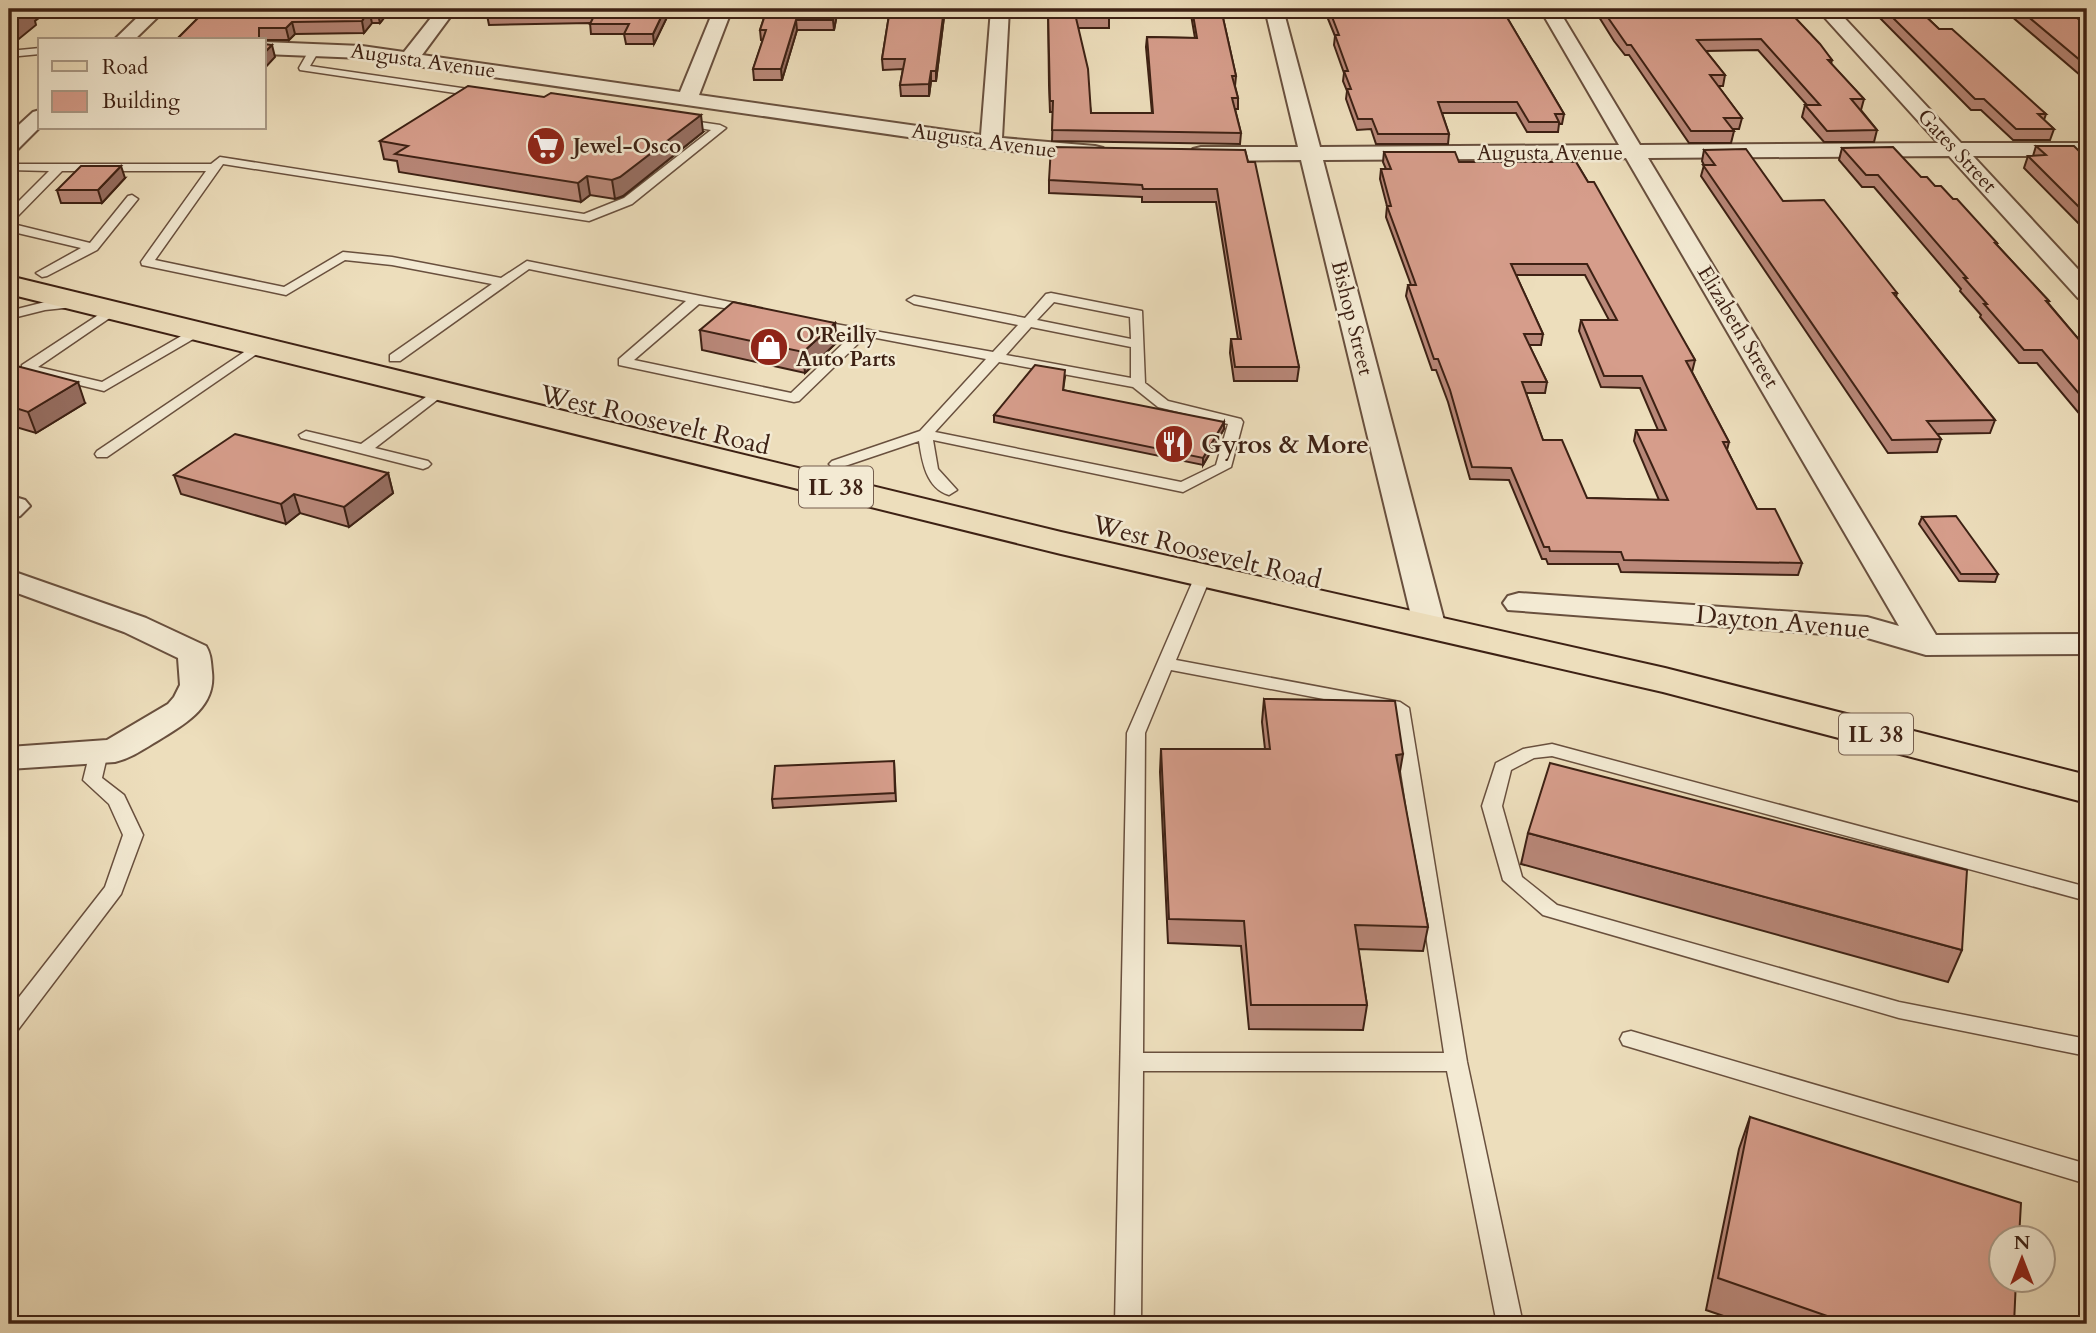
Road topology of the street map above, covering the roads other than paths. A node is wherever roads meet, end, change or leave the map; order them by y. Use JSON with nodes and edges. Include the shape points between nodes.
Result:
{"nodes":[{"id":1,"x":157,"y":9,"type":"edge"},
{"id":2,"x":447,"y":9,"type":"edge"},
{"id":3,"x":723,"y":9,"type":"edge"},
{"id":4,"x":1000,"y":9,"type":"edge"},
{"id":5,"x":1274,"y":9,"type":"edge"},
{"id":6,"x":1549,"y":9,"type":"edge"},
{"id":7,"x":1826,"y":9,"type":"edge"},
{"id":8,"x":125,"y":38,"type":"edge"},
{"id":9,"x":266,"y":48,"type":"edge"},
{"id":10,"x":315,"y":49,"type":"junction"},
{"id":11,"x":38,"y":51,"type":"edge"},
{"id":12,"x":9,"y":54,"type":"edge"},
{"id":13,"x":410,"y":58,"type":"junction"},
{"id":14,"x":500,"y":97,"type":"edge"},
{"id":15,"x":687,"y":99,"type":"junction"},
{"id":16,"x":38,"y":118,"type":"edge"},
{"id":17,"x":665,"y":120,"type":"edge"},
{"id":18,"x":991,"y":143,"type":"junction"},
{"id":19,"x":9,"y":145,"type":"edge"},
{"id":20,"x":2087,"y":149,"type":"edge"},
{"id":21,"x":1956,"y":150,"type":"junction"},
{"id":22,"x":1634,"y":152,"type":"junction"},
{"id":23,"x":1109,"y":154,"type":"edge"},
{"id":24,"x":1177,"y":154,"type":"edge"},
{"id":25,"x":1311,"y":154,"type":"junction"},
{"id":26,"x":9,"y":167,"type":"edge"},
{"id":27,"x":60,"y":167,"type":"junction"},
{"id":28,"x":158,"y":167,"type":"junction"},
{"id":29,"x":215,"y":168,"type":"junction"},
{"id":30,"x":144,"y":184,"type":"dead end"},
{"id":31,"x":132,"y":199,"type":"dead end"},
{"id":32,"x":9,"y":218,"type":"edge"},
{"id":33,"x":9,"y":227,"type":"edge"},
{"id":34,"x":93,"y":247,"type":"junction"},
{"id":35,"x":9,"y":265,"type":"edge"},
{"id":36,"x":42,"y":273,"type":"junction"},
{"id":37,"x":503,"y":282,"type":"junction"},
{"id":38,"x":9,"y":285,"type":"edge"},
{"id":39,"x":2087,"y":293,"type":"edge"},
{"id":40,"x":696,"y":299,"type":"junction"},
{"id":41,"x":914,"y":300,"type":"dead end"},
{"id":42,"x":97,"y":307,"type":"junction"},
{"id":43,"x":760,"y":312,"type":"edge"},
{"id":44,"x":9,"y":315,"type":"edge"},
{"id":45,"x":799,"y":319,"type":"edge"},
{"id":46,"x":1028,"y":323,"type":"junction"},
{"id":47,"x":200,"y":331,"type":"junction"},
{"id":48,"x":863,"y":332,"type":"junction"},
{"id":49,"x":1137,"y":344,"type":"junction"},
{"id":50,"x":259,"y":346,"type":"junction"},
{"id":51,"x":395,"y":358,"type":"junction"},
{"id":52,"x":995,"y":358,"type":"junction"},
{"id":53,"x":1138,"y":384,"type":"junction"},
{"id":54,"x":441,"y":390,"type":"junction"},
{"id":55,"x":925,"y":434,"type":"junction"},
{"id":56,"x":306,"y":435,"type":"dead end"},
{"id":57,"x":364,"y":449,"type":"junction"},
{"id":58,"x":102,"y":454,"type":"dead end"},
{"id":59,"x":423,"y":464,"type":"dead end"},
{"id":60,"x":837,"y":464,"type":"junction"},
{"id":61,"x":949,"y":490,"type":"junction"},
{"id":62,"x":1203,"y":576,"type":"junction"},
{"id":63,"x":9,"y":579,"type":"edge"},
{"id":64,"x":1519,"y":603,"type":"dead end"},
{"id":65,"x":1427,"y":616,"type":"junction"},
{"id":66,"x":2087,"y":644,"type":"edge"},
{"id":67,"x":1926,"y":645,"type":"junction"},
{"id":68,"x":1166,"y":664,"type":"junction"},
{"id":69,"x":99,"y":752,"type":"junction"},
{"id":70,"x":9,"y":758,"type":"edge"},
{"id":71,"x":2087,"y":789,"type":"edge"},
{"id":72,"x":2087,"y":894,"type":"edge"},
{"id":73,"x":9,"y":1025,"type":"edge"},
{"id":74,"x":1631,"y":1039,"type":"dead end"},
{"id":75,"x":2087,"y":1048,"type":"edge"},
{"id":76,"x":1132,"y":1062,"type":"junction"},
{"id":77,"x":1456,"y":1062,"type":"junction"},
{"id":78,"x":2087,"y":1174,"type":"edge"},
{"id":79,"x":1128,"y":1324,"type":"edge"},
{"id":80,"x":1510,"y":1324,"type":"edge"}],
"edges":[{"from":1,"to":8,"type":"street"},
{"from":2,"to":13,"type":"street"},
{"from":3,"to":15,"type":"street"},
{"from":4,"to":18,"type":"street"},
{"from":5,"to":25,"type":"street","name":"Bishop Street"},
{"from":6,"to":22,"type":"street","name":"Elizabeth Street"},
{"from":7,"to":21,"type":"street","name":"Gates Street"},
{"from":9,"to":10,"type":"street","name":"Augusta Avenue"},
{"from":10,"to":13,"type":"street","name":"Augusta Avenue"},
{"from":10,"to":14,"type":"lane","via":[[304,68]]},
{"from":11,"to":12,"type":"lane"},
{"from":13,"to":15,"type":"street","name":"Augusta Avenue"},
{"from":15,"to":18,"type":"street","name":"Augusta Avenue"},
{"from":16,"to":19,"type":"street"},
{"from":17,"to":29,"type":"lane","via":[[720,128],[628,201],[585,218],[220,160]]},
{"from":18,"to":23,"type":"street","name":"Augusta Avenue"},
{"from":20,"to":21,"type":"street","name":"Augusta Avenue"},
{"from":21,"to":22,"type":"street","name":"Augusta Avenue"},
{"from":21,"to":39,"type":"street","name":"Gates Street"},
{"from":22,"to":25,"type":"street","name":"Augusta Avenue"},
{"from":22,"to":67,"type":"street","name":"Elizabeth Street"},
{"from":24,"to":25,"type":"street","name":"Augusta Avenue"},
{"from":25,"to":65,"type":"street","name":"Bishop Street"},
{"from":26,"to":27,"type":"lane"},
{"from":27,"to":28,"type":"lane"},
{"from":27,"to":32,"type":"lane"},
{"from":28,"to":29,"type":"lane"},
{"from":28,"to":30,"type":"lane"},
{"from":29,"to":37,"type":"lane","via":[[146,262],[286,291],[343,256]]},
{"from":31,"to":34,"type":"lane"},
{"from":33,"to":34,"type":"lane"},
{"from":34,"to":36,"type":"lane"},
{"from":35,"to":36,"type":"main road","name":"West Roosevelt Road","number":"IL 38"},
{"from":36,"to":51,"type":"main road","name":"West Roosevelt Road","number":"IL 38"},
{"from":37,"to":40,"type":"lane","via":[[527,265]]},
{"from":37,"to":51,"type":"lane"},
{"from":38,"to":42,"type":"main road","name":"West Roosevelt Road","number":"IL 38"},
{"from":40,"to":43,"type":"lane"},
{"from":40,"to":48,"type":"lane","via":[[624,362],[794,398]]},
{"from":41,"to":46,"type":"lane"},
{"from":42,"to":44,"type":"lane","via":[[46,306]]},
{"from":42,"to":47,"type":"main road","name":"West Roosevelt Road","number":"IL 38"},
{"from":42,"to":47,"type":"lane","via":[[26,368],[104,387]]},
{"from":45,"to":48,"type":"lane"},
{"from":46,"to":49,"type":"lane"},
{"from":46,"to":49,"type":"lane","via":[[1051,298],[1112,309],[1137,314]]},
{"from":46,"to":52,"type":"lane"},
{"from":47,"to":50,"type":"main road","name":"West Roosevelt Road","number":"IL 38"},
{"from":48,"to":52,"type":"lane"},
{"from":49,"to":53,"type":"lane"},
{"from":50,"to":54,"type":"main road","name":"West Roosevelt Road","number":"IL 38"},
{"from":50,"to":58,"type":"lane"},
{"from":51,"to":60,"type":"main road","name":"West Roosevelt Road","number":"IL 38"},
{"from":52,"to":53,"type":"lane"},
{"from":52,"to":55,"type":"lane"},
{"from":53,"to":55,"type":"lane","via":[[1163,404],[1236,422],[1223,467],[1183,487]]},
{"from":54,"to":57,"type":"lane"},
{"from":54,"to":62,"type":"main road","name":"West Roosevelt Road","number":"IL 38"},
{"from":55,"to":60,"type":"lane"},
{"from":55,"to":61,"type":"lane","via":[[931,470]]},
{"from":56,"to":57,"type":"lane"},
{"from":57,"to":59,"type":"lane"},
{"from":60,"to":61,"type":"main road","name":"West Roosevelt Road","number":"IL 38"},
{"from":61,"to":65,"type":"main road","name":"West Roosevelt Road","number":"IL 38"},
{"from":62,"to":65,"type":"main road","name":"West Roosevelt Road","number":"IL 38"},
{"from":62,"to":68,"type":"lane"},
{"from":63,"to":69,"type":"street","via":[[135,625],[194,653],[197,685],[180,712],[115,751]]},
{"from":64,"to":67,"type":"street","name":"Dayton Avenue","via":[[1867,627]]},
{"from":65,"to":71,"type":"main road","name":"West Roosevelt Road","number":"IL 38"},
{"from":66,"to":67,"type":"street","name":"Dayton Avenue"},
{"from":68,"to":76,"type":"lane","via":[[1136,733]]},
{"from":68,"to":77,"type":"lane","via":[[1399,708]]},
{"from":69,"to":70,"type":"street"},
{"from":69,"to":73,"type":"lane","via":[[92,780],[117,800],[133,835],[114,889]]},
{"from":72,"to":75,"type":"lane","via":[[1552,750],[1530,753],[1503,767],[1492,806],[1513,880],[1550,910],[1899,1010]]},
{"from":74,"to":78,"type":"lane"},
{"from":76,"to":77,"type":"lane"},
{"from":76,"to":79,"type":"lane"},
{"from":77,"to":80,"type":"lane"}]}
